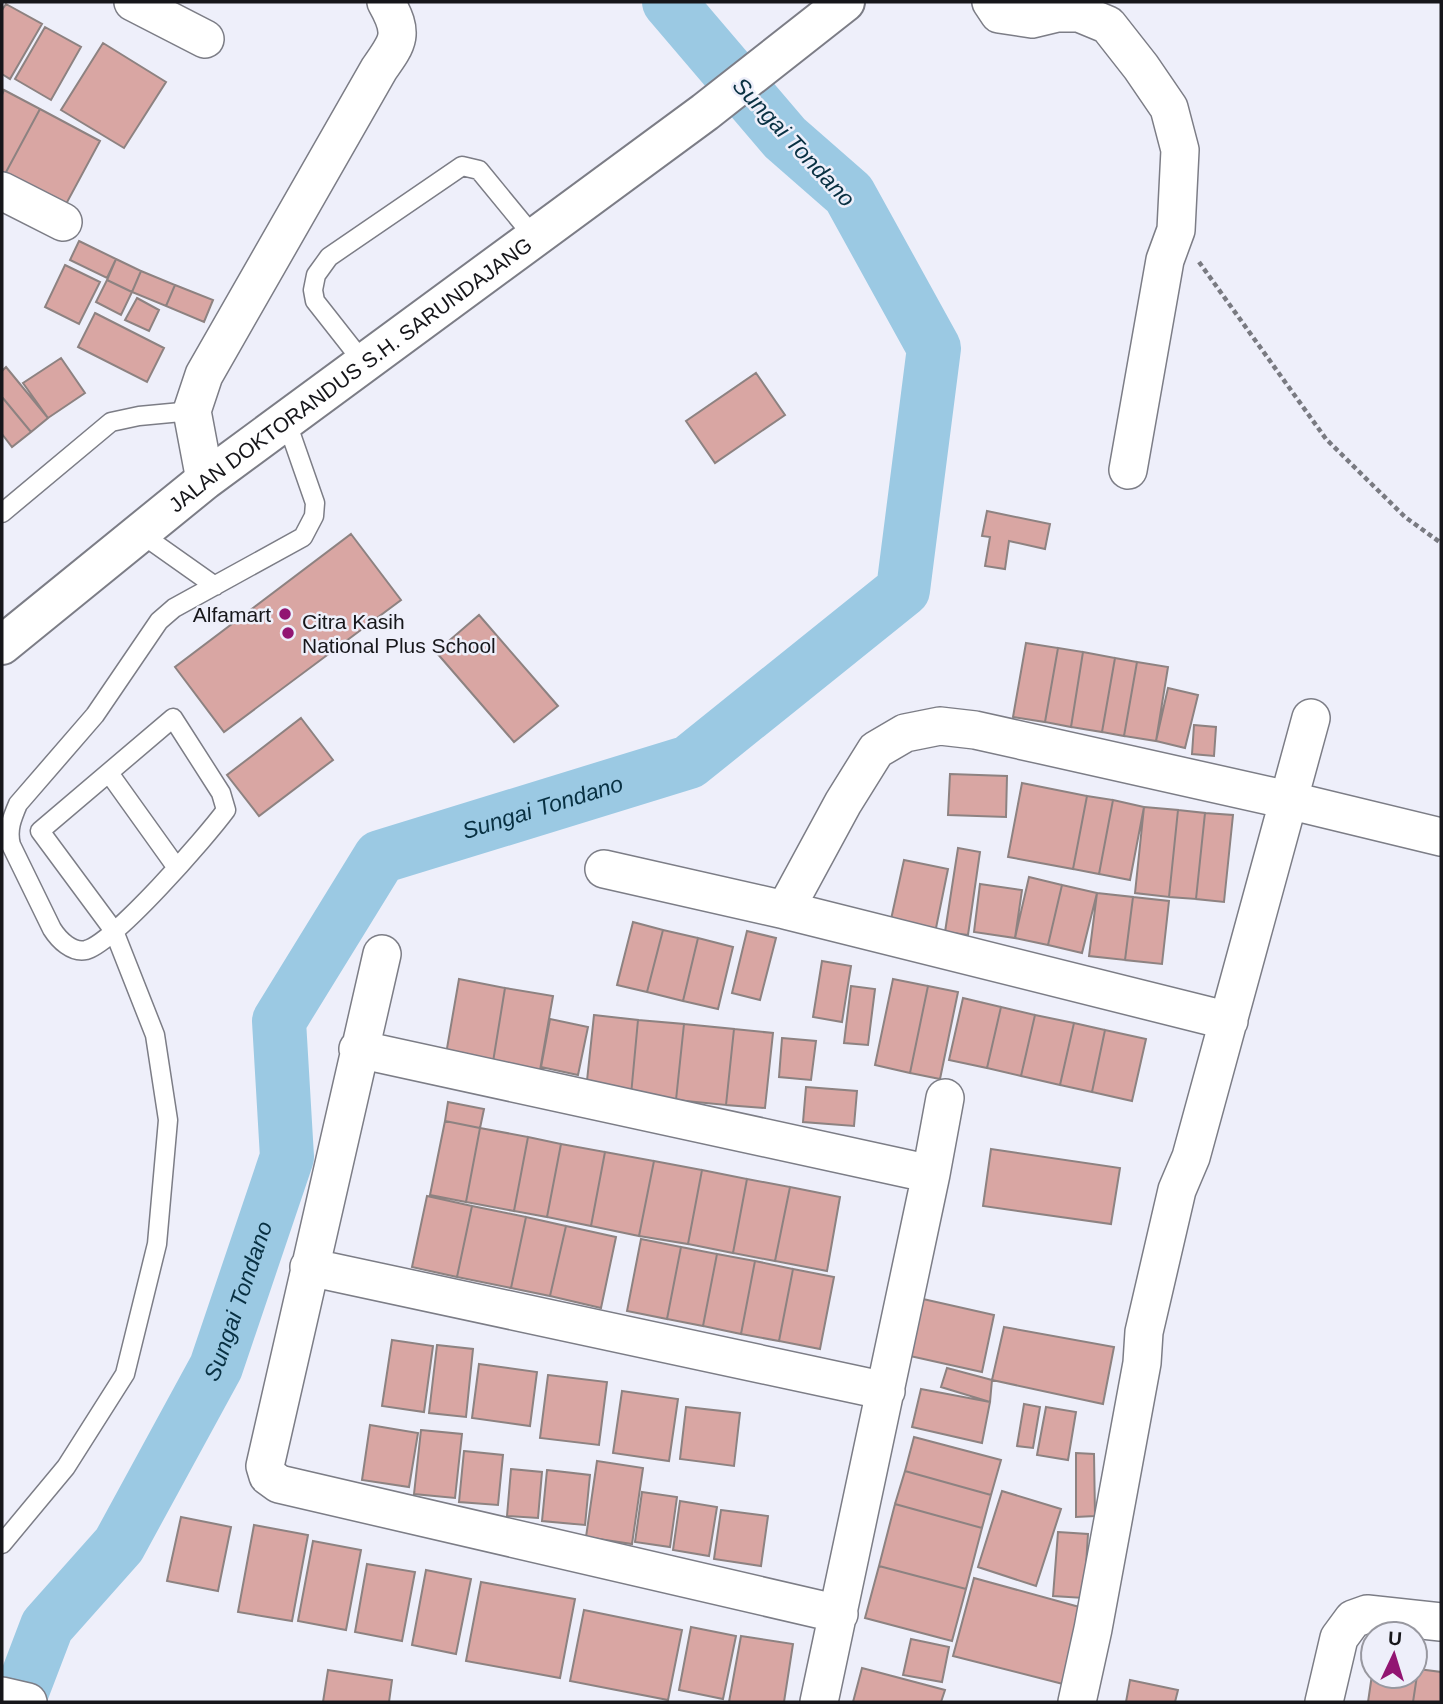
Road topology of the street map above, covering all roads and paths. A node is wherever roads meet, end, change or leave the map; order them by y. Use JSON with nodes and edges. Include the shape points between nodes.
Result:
{"nodes":[{"id":1,"x":133,"y":2,"type":"edge"},
{"id":2,"x":386,"y":2,"type":"edge"},
{"id":3,"x":845,"y":2,"type":"edge"},
{"id":4,"x":991,"y":2,"type":"edge"},
{"id":5,"x":205,"y":39,"type":"dead end"},
{"id":6,"x":2,"y":191,"type":"edge"},
{"id":7,"x":63,"y":222,"type":"dead end"},
{"id":8,"x":1176,"y":230,"type":"junction"},
{"id":9,"x":534,"y":237,"type":"junction"},
{"id":10,"x":363,"y":362,"type":"junction"},
{"id":11,"x":192,"y":411,"type":"junction"},
{"id":12,"x":286,"y":420,"type":"junction"},
{"id":13,"x":1128,"y":470,"type":"dead end"},
{"id":14,"x":205,"y":480,"type":"junction"},
{"id":15,"x":2,"y":513,"type":"edge"},
{"id":16,"x":140,"y":533,"type":"junction"},
{"id":17,"x":1441,"y":543,"type":"edge"},
{"id":18,"x":215,"y":586,"type":"junction"},
{"id":19,"x":2,"y":645,"type":"edge"},
{"id":20,"x":1311,"y":718,"type":"dead end"},
{"id":21,"x":109,"y":773,"type":"junction"},
{"id":22,"x":1288,"y":800,"type":"junction"},
{"id":23,"x":1441,"y":837,"type":"edge"},
{"id":24,"x":177,"y":868,"type":"junction"},
{"id":25,"x":604,"y":869,"type":"dead end"},
{"id":26,"x":785,"y":910,"type":"junction"},
{"id":27,"x":114,"y":931,"type":"junction"},
{"id":28,"x":382,"y":954,"type":"dead end"},
{"id":29,"x":1229,"y":1021,"type":"junction"},
{"id":30,"x":358,"y":1049,"type":"junction"},
{"id":31,"x":945,"y":1098,"type":"dead end"},
{"id":32,"x":931,"y":1174,"type":"junction"},
{"id":33,"x":309,"y":1267,"type":"junction"},
{"id":34,"x":886,"y":1391,"type":"junction"},
{"id":35,"x":2,"y":1544,"type":"edge"},
{"id":36,"x":839,"y":1614,"type":"junction"},
{"id":37,"x":1441,"y":1622,"type":"edge"},
{"id":38,"x":2,"y":1696,"type":"edge"},
{"id":39,"x":28,"y":1702,"type":"edge"},
{"id":40,"x":819,"y":1702,"type":"edge"},
{"id":41,"x":1077,"y":1702,"type":"edge"},
{"id":42,"x":1324,"y":1702,"type":"edge"}],
"edges":[{"from":1,"to":5,"type":"street"},
{"from":2,"to":11,"type":"street","via":[[398,28],[396,44],[204,375]]},
{"from":3,"to":9,"type":"highway","name":"JALAN DOKTORANDUS S.H. SARUNDAJANG"},
{"from":4,"to":8,"type":"street","via":[[999,13],[1032,19],[1079,13],[1108,25],[1169,108],[1181,150]]},
{"from":6,"to":7,"type":"street"},
{"from":8,"to":13,"type":"street","via":[[1165,260]]},
{"from":8,"to":17,"type":"path","via":[[1326,439],[1405,517]]},
{"from":9,"to":10,"type":"highway","name":"JALAN DOKTORANDUS S.H. SARUNDAJANG"},
{"from":9,"to":10,"type":"lane","via":[[479,170],[462,166],[329,257],[313,283],[315,301]]},
{"from":10,"to":12,"type":"highway","name":"JALAN DOKTORANDUS S.H. SARUNDAJANG"},
{"from":11,"to":14,"type":"street"},
{"from":11,"to":15,"type":"lane","via":[[111,422]]},
{"from":12,"to":14,"type":"highway","name":"JALAN DOKTORANDUS S.H. SARUNDAJANG"},
{"from":12,"to":18,"type":"lane","via":[[315,503],[314,516],[303,537]]},
{"from":14,"to":16,"type":"highway","name":"JALAN DOKTORANDUS S.H. SARUNDAJANG"},
{"from":16,"to":18,"type":"lane"},
{"from":16,"to":19,"type":"highway","name":"JALAN DOKTORANDUS S.H. SARUNDAJANG"},
{"from":18,"to":27,"type":"lane","via":[[159,621],[111,694],[12,817],[9,838],[59,940],[85,950]]},
{"from":20,"to":22,"type":"street"},
{"from":21,"to":24,"type":"lane"},
{"from":21,"to":24,"type":"lane","via":[[173,718],[221,793],[226,810]]},
{"from":21,"to":27,"type":"lane","via":[[40,831]]},
{"from":22,"to":23,"type":"street"},
{"from":22,"to":26,"type":"street","via":[[975,730],[940,726],[905,733],[876,750]]},
{"from":22,"to":29,"type":"street"},
{"from":24,"to":27,"type":"lane"},
{"from":25,"to":26,"type":"street"},
{"from":26,"to":29,"type":"street"},
{"from":27,"to":35,"type":"lane","via":[[155,1035],[168,1120],[158,1244],[125,1374],[66,1467]]},
{"from":28,"to":30,"type":"street"},
{"from":29,"to":41,"type":"street","via":[[1191,1157],[1198,1193],[1163,1337],[1142,1363]]},
{"from":30,"to":32,"type":"street"},
{"from":30,"to":33,"type":"street"},
{"from":31,"to":32,"type":"street"},
{"from":32,"to":34,"type":"street"},
{"from":33,"to":34,"type":"street"},
{"from":33,"to":36,"type":"street","via":[[265,1466],[272,1480]]},
{"from":34,"to":36,"type":"street"},
{"from":36,"to":40,"type":"street"},
{"from":37,"to":42,"type":"street","via":[[1367,1614],[1353,1619],[1339,1637]]},
{"from":38,"to":39,"type":"street"}]}
